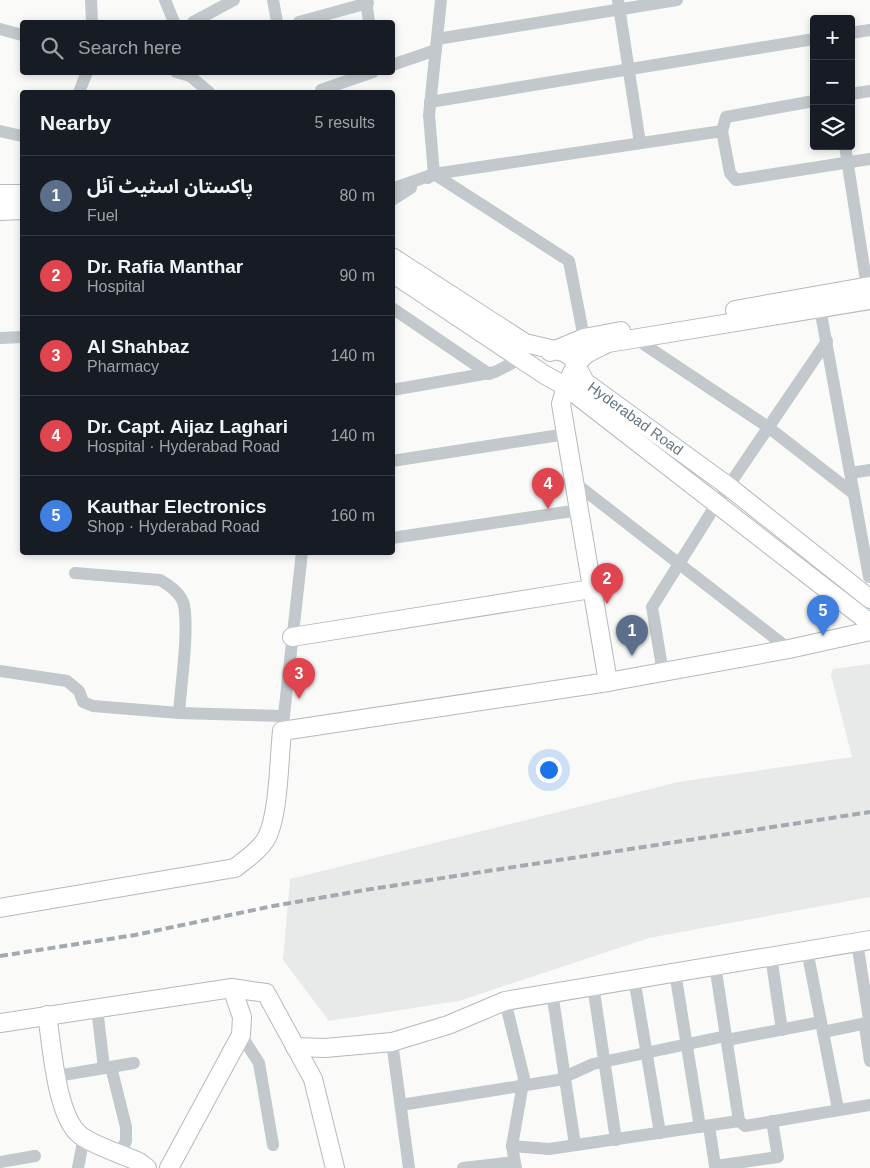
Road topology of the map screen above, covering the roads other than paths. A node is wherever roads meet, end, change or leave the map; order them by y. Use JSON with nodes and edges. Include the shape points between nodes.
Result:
{"nodes":[{"id":1,"x":91,"y":0,"type":"edge"},
{"id":2,"x":166,"y":0,"type":"edge"},
{"id":3,"x":234,"y":0,"type":"edge"},
{"id":4,"x":273,"y":0,"type":"edge"},
{"id":5,"x":441,"y":0,"type":"edge"},
{"id":6,"x":677,"y":0,"type":"edge"},
{"id":7,"x":367,"y":1,"type":"edge"},
{"id":8,"x":619,"y":5,"type":"edge"},
{"id":9,"x":92,"y":20,"type":"edge"},
{"id":10,"x":173,"y":20,"type":"edge"},
{"id":11,"x":197,"y":20,"type":"edge"},
{"id":12,"x":277,"y":20,"type":"edge"},
{"id":13,"x":306,"y":20,"type":"edge"},
{"id":14,"x":369,"y":20,"type":"edge"},
{"id":15,"x":0,"y":29,"type":"edge"},
{"id":16,"x":870,"y":30,"type":"edge"},
{"id":17,"x":855,"y":33,"type":"edge"},
{"id":18,"x":20,"y":34,"type":"edge"},
{"id":19,"x":810,"y":41,"type":"edge"},
{"id":20,"x":436,"y":45,"type":"junction"},
{"id":21,"x":395,"y":65,"type":"edge"},
{"id":22,"x":628,"y":69,"type":"junction"},
{"id":23,"x":86,"y":75,"type":"edge"},
{"id":24,"x":191,"y":75,"type":"edge"},
{"id":25,"x":366,"y":75,"type":"edge"},
{"id":26,"x":81,"y":90,"type":"edge"},
{"id":27,"x":207,"y":90,"type":"edge"},
{"id":28,"x":322,"y":90,"type":"dead end"},
{"id":29,"x":870,"y":91,"type":"edge"},
{"id":30,"x":855,"y":93,"type":"edge"},
{"id":31,"x":430,"y":102,"type":"junction"},
{"id":32,"x":810,"y":102,"type":"edge"},
{"id":33,"x":0,"y":130,"type":"edge"},
{"id":34,"x":722,"y":131,"type":"junction"},
{"id":35,"x":20,"y":135,"type":"edge"},
{"id":36,"x":640,"y":144,"type":"junction"},
{"id":37,"x":846,"y":150,"type":"edge"},
{"id":38,"x":870,"y":159,"type":"edge"},
{"id":39,"x":848,"y":162,"type":"junction"},
{"id":40,"x":434,"y":174,"type":"junction"},
{"id":41,"x":395,"y":188,"type":"edge"},
{"id":42,"x":0,"y":194,"type":"edge"},
{"id":43,"x":20,"y":194,"type":"edge"},
{"id":44,"x":395,"y":198,"type":"edge"},
{"id":45,"x":20,"y":210,"type":"edge"},
{"id":46,"x":0,"y":211,"type":"edge"},
{"id":47,"x":395,"y":259,"type":"edge"},
{"id":48,"x":395,"y":275,"type":"edge"},
{"id":49,"x":869,"y":291,"type":"edge"},
{"id":50,"x":820,"y":308,"type":"junction"},
{"id":51,"x":395,"y":310,"type":"edge"},
{"id":52,"x":20,"y":337,"type":"edge"},
{"id":53,"x":0,"y":338,"type":"edge"},
{"id":54,"x":584,"y":338,"type":"junction"},
{"id":55,"x":636,"y":339,"type":"junction"},
{"id":56,"x":827,"y":340,"type":"junction"},
{"id":57,"x":554,"y":350,"type":"junction"},
{"id":58,"x":522,"y":358,"type":"junction"},
{"id":59,"x":576,"y":366,"type":"junction"},
{"id":60,"x":542,"y":372,"type":"junction"},
{"id":61,"x":489,"y":374,"type":"junction"},
{"id":62,"x":566,"y":386,"type":"junction"},
{"id":63,"x":395,"y":390,"type":"edge"},
{"id":64,"x":768,"y":427,"type":"junction"},
{"id":65,"x":566,"y":434,"type":"junction"},
{"id":66,"x":395,"y":462,"type":"edge"},
{"id":67,"x":870,"y":470,"type":"edge"},
{"id":68,"x":851,"y":474,"type":"junction"},
{"id":69,"x":575,"y":483,"type":"junction"},
{"id":70,"x":728,"y":486,"type":"junction"},
{"id":71,"x":854,"y":494,"type":"junction"},
{"id":72,"x":717,"y":503,"type":"junction"},
{"id":73,"x":579,"y":510,"type":"junction"},
{"id":74,"x":395,"y":538,"type":"edge"},
{"id":75,"x":302,"y":555,"type":"edge"},
{"id":76,"x":679,"y":563,"type":"junction"},
{"id":77,"x":75,"y":573,"type":"dead end"},
{"id":78,"x":870,"y":577,"type":"edge"},
{"id":79,"x":591,"y":589,"type":"junction"},
{"id":80,"x":864,"y":594,"type":"edge"},
{"id":81,"x":870,"y":622,"type":"edge"},
{"id":82,"x":870,"y":631,"type":"edge"},
{"id":83,"x":292,"y":637,"type":"junction"},
{"id":84,"x":789,"y":649,"type":"junction"},
{"id":85,"x":0,"y":671,"type":"edge"},
{"id":86,"x":663,"y":673,"type":"junction"},
{"id":87,"x":608,"y":682,"type":"junction"},
{"id":88,"x":179,"y":713,"type":"junction"},
{"id":89,"x":283,"y":724,"type":"junction"},
{"id":90,"x":0,"y":908,"type":"edge"},
{"id":91,"x":864,"y":941,"type":"edge"},
{"id":92,"x":807,"y":950,"type":"junction"},
{"id":93,"x":771,"y":956,"type":"junction"},
{"id":94,"x":715,"y":965,"type":"junction"},
{"id":95,"x":674,"y":972,"type":"junction"},
{"id":96,"x":634,"y":978,"type":"junction"},
{"id":97,"x":594,"y":985,"type":"junction"},
{"id":98,"x":232,"y":988,"type":"junction"},
{"id":99,"x":552,"y":992,"type":"junction"},
{"id":100,"x":505,"y":1001,"type":"junction"},
{"id":101,"x":97,"y":1008,"type":"junction"},
{"id":102,"x":47,"y":1015,"type":"junction"},
{"id":103,"x":0,"y":1023,"type":"edge"},
{"id":104,"x":867,"y":1023,"type":"junction"},
{"id":105,"x":822,"y":1027,"type":"junction"},
{"id":106,"x":782,"y":1030,"type":"junction"},
{"id":107,"x":242,"y":1035,"type":"junction"},
{"id":108,"x":727,"y":1038,"type":"junction"},
{"id":109,"x":392,"y":1042,"type":"junction"},
{"id":110,"x":687,"y":1044,"type":"junction"},
{"id":111,"x":295,"y":1047,"type":"junction"},
{"id":112,"x":646,"y":1052,"type":"junction"},
{"id":113,"x":870,"y":1061,"type":"edge"},
{"id":114,"x":606,"y":1062,"type":"junction"},
{"id":115,"x":134,"y":1063,"type":"dead end"},
{"id":116,"x":108,"y":1068,"type":"junction"},
{"id":117,"x":57,"y":1076,"type":"junction"},
{"id":118,"x":566,"y":1077,"type":"junction"},
{"id":119,"x":523,"y":1085,"type":"junction"},
{"id":120,"x":870,"y":1104,"type":"edge"},
{"id":121,"x":401,"y":1106,"type":"junction"},
{"id":122,"x":838,"y":1109,"type":"junction"},
{"id":123,"x":739,"y":1121,"type":"junction"},
{"id":124,"x":772,"y":1121,"type":"junction"},
{"id":125,"x":705,"y":1127,"type":"junction"},
{"id":126,"x":660,"y":1133,"type":"junction"},
{"id":127,"x":84,"y":1137,"type":"junction"},
{"id":128,"x":616,"y":1140,"type":"junction"},
{"id":129,"x":273,"y":1145,"type":"dead end"},
{"id":130,"x":575,"y":1145,"type":"junction"},
{"id":131,"x":512,"y":1146,"type":"junction"},
{"id":132,"x":120,"y":1153,"type":"junction"},
{"id":133,"x":35,"y":1156,"type":"dead end"},
{"id":134,"x":0,"y":1162,"type":"edge"},
{"id":135,"x":515,"y":1165,"type":"edge"},
{"id":136,"x":731,"y":1166,"type":"edge"},
{"id":137,"x":78,"y":1168,"type":"edge"},
{"id":138,"x":146,"y":1168,"type":"edge"},
{"id":139,"x":169,"y":1168,"type":"edge"},
{"id":140,"x":335,"y":1168,"type":"edge"},
{"id":141,"x":409,"y":1168,"type":"edge"},
{"id":142,"x":463,"y":1168,"type":"edge"}],
"edges":[{"from":1,"to":9,"type":"street"},
{"from":2,"to":10,"type":"street"},
{"from":3,"to":11,"type":"street"},
{"from":4,"to":12,"type":"street"},
{"from":5,"to":20,"type":"street"},
{"from":6,"to":8,"type":"street"},
{"from":7,"to":13,"type":"street"},
{"from":7,"to":14,"type":"street"},
{"from":8,"to":20,"type":"street"},
{"from":8,"to":22,"type":"street"},
{"from":15,"to":18,"type":"street"},
{"from":16,"to":17,"type":"street"},
{"from":19,"to":22,"type":"street"},
{"from":20,"to":21,"type":"street"},
{"from":20,"to":31,"type":"street"},
{"from":22,"to":31,"type":"street"},
{"from":22,"to":36,"type":"street"},
{"from":23,"to":26,"type":"street"},
{"from":24,"to":27,"type":"street"},
{"from":25,"to":28,"type":"street"},
{"from":29,"to":30,"type":"street"},
{"from":31,"to":40,"type":"street"},
{"from":32,"to":34,"type":"street","via":[[726,117]]},
{"from":33,"to":35,"type":"street"},
{"from":34,"to":36,"type":"street"},
{"from":34,"to":39,"type":"street","via":[[730,173],[736,180]]},
{"from":36,"to":40,"type":"street"},
{"from":37,"to":39,"type":"street"},
{"from":38,"to":39,"type":"street"},
{"from":39,"to":49,"type":"street"},
{"from":40,"to":41,"type":"street"},
{"from":40,"to":44,"type":"street"},
{"from":40,"to":54,"type":"street","via":[[569,261]]},
{"from":42,"to":43,"type":"main road"},
{"from":45,"to":46,"type":"main road"},
{"from":47,"to":57,"type":"main road","name":"Hyderabad Road","via":[[525,343]]},
{"from":48,"to":58,"type":"main road","name":"Hyderabad Road"},
{"from":49,"to":50,"type":"main road"},
{"from":49,"to":54,"type":"main road"},
{"from":50,"to":55,"type":"main road"},
{"from":50,"to":56,"type":"street"},
{"from":51,"to":61,"type":"street"},
{"from":52,"to":53,"type":"street"},
{"from":54,"to":57,"type":"main road"},
{"from":55,"to":59,"type":"main road","via":[[608,343],[583,356]]},
{"from":55,"to":64,"type":"street"},
{"from":56,"to":64,"type":"street"},
{"from":56,"to":68,"type":"street"},
{"from":57,"to":59,"type":"main road","name":"Hyderabad Road","via":[[572,357]]},
{"from":57,"to":60,"type":"main road","via":[[541,363]]},
{"from":58,"to":60,"type":"main road","name":"Hyderabad Road"},
{"from":58,"to":61,"type":"street"},
{"from":59,"to":62,"type":"main road"},
{"from":59,"to":70,"type":"main road","name":"Hyderabad Road","via":[[585,382]]},
{"from":60,"to":62,"type":"main road","name":"Hyderabad Road"},
{"from":61,"to":63,"type":"street"},
{"from":62,"to":65,"type":"main road","via":[[561,404]]},
{"from":62,"to":72,"type":"main road","name":"Hyderabad Road"},
{"from":64,"to":70,"type":"street"},
{"from":64,"to":71,"type":"street"},
{"from":65,"to":66,"type":"street"},
{"from":65,"to":69,"type":"main road"},
{"from":67,"to":68,"type":"street"},
{"from":68,"to":71,"type":"street"},
{"from":69,"to":73,"type":"main road"},
{"from":69,"to":76,"type":"street"},
{"from":70,"to":72,"type":"street"},
{"from":70,"to":80,"type":"main road","name":"Hyderabad Road"},
{"from":71,"to":78,"type":"street"},
{"from":72,"to":76,"type":"street"},
{"from":72,"to":81,"type":"main road","name":"Hyderabad Road"},
{"from":73,"to":74,"type":"street"},
{"from":73,"to":79,"type":"main road"},
{"from":75,"to":83,"type":"street"},
{"from":76,"to":84,"type":"street"},
{"from":76,"to":86,"type":"street","via":[[652,607]]},
{"from":77,"to":88,"type":"street","via":[[160,580],[178,594],[184,603]]},
{"from":78,"to":80,"type":"street"},
{"from":79,"to":83,"type":"main road"},
{"from":79,"to":87,"type":"main road"},
{"from":82,"to":84,"type":"main road"},
{"from":83,"to":89,"type":"street"},
{"from":84,"to":86,"type":"main road"},
{"from":85,"to":88,"type":"street","via":[[67,681],[80,691],[83,702],[93,706]]},
{"from":86,"to":87,"type":"main road"},
{"from":87,"to":89,"type":"main road"},
{"from":88,"to":89,"type":"street"},
{"from":89,"to":90,"type":"main road","via":[[272,822],[266,839],[235,868]]},
{"from":91,"to":92,"type":"main road"},
{"from":91,"to":104,"type":"street"},
{"from":92,"to":93,"type":"main road"},
{"from":92,"to":105,"type":"street"},
{"from":93,"to":94,"type":"main road"},
{"from":93,"to":106,"type":"street"},
{"from":94,"to":95,"type":"main road"},
{"from":94,"to":108,"type":"street"},
{"from":95,"to":96,"type":"main road"},
{"from":95,"to":110,"type":"street"},
{"from":96,"to":97,"type":"main road"},
{"from":96,"to":112,"type":"street"},
{"from":97,"to":99,"type":"main road"},
{"from":97,"to":114,"type":"street"},
{"from":98,"to":101,"type":"main road"},
{"from":98,"to":107,"type":"main road","via":[[242,1017]]},
{"from":98,"to":111,"type":"main road","via":[[266,993]]},
{"from":99,"to":100,"type":"main road"},
{"from":99,"to":118,"type":"street"},
{"from":100,"to":109,"type":"main road","via":[[448,1025]]},
{"from":100,"to":119,"type":"street"},
{"from":101,"to":102,"type":"main road"},
{"from":101,"to":116,"type":"street"},
{"from":102,"to":103,"type":"main road"},
{"from":102,"to":117,"type":"main road"},
{"from":104,"to":105,"type":"street"},
{"from":104,"to":113,"type":"street"},
{"from":105,"to":106,"type":"street"},
{"from":105,"to":122,"type":"street"},
{"from":106,"to":108,"type":"street"},
{"from":107,"to":129,"type":"street","via":[[259,1063]]},
{"from":107,"to":139,"type":"main road"},
{"from":108,"to":110,"type":"street"},
{"from":108,"to":123,"type":"street"},
{"from":109,"to":111,"type":"main road","via":[[325,1048]]},
{"from":109,"to":121,"type":"street"},
{"from":110,"to":112,"type":"street"},
{"from":110,"to":125,"type":"street"},
{"from":111,"to":140,"type":"main road","via":[[313,1079]]},
{"from":112,"to":114,"type":"street"},
{"from":112,"to":126,"type":"street"},
{"from":114,"to":118,"type":"street","via":[[593,1064]]},
{"from":114,"to":128,"type":"street"},
{"from":115,"to":116,"type":"street"},
{"from":116,"to":117,"type":"street"},
{"from":116,"to":132,"type":"street","via":[[126,1127],[126,1141]]},
{"from":117,"to":127,"type":"main road","via":[[62,1109],[70,1125]]},
{"from":118,"to":119,"type":"street"},
{"from":118,"to":130,"type":"street"},
{"from":119,"to":121,"type":"street"},
{"from":119,"to":131,"type":"street"},
{"from":120,"to":122,"type":"street"},
{"from":121,"to":141,"type":"street"},
{"from":122,"to":124,"type":"street"},
{"from":123,"to":124,"type":"street","via":[[745,1126]]},
{"from":123,"to":125,"type":"street"},
{"from":124,"to":136,"type":"street","via":[[778,1157]]},
{"from":125,"to":126,"type":"street"},
{"from":125,"to":136,"type":"street","via":[[715,1166]]},
{"from":126,"to":128,"type":"street"},
{"from":127,"to":132,"type":"main road"},
{"from":127,"to":137,"type":"street"},
{"from":128,"to":130,"type":"street"},
{"from":130,"to":131,"type":"street","via":[[548,1149]]},
{"from":131,"to":135,"type":"street"},
{"from":132,"to":138,"type":"main road"},
{"from":133,"to":134,"type":"street"},
{"from":135,"to":142,"type":"street"}]}
